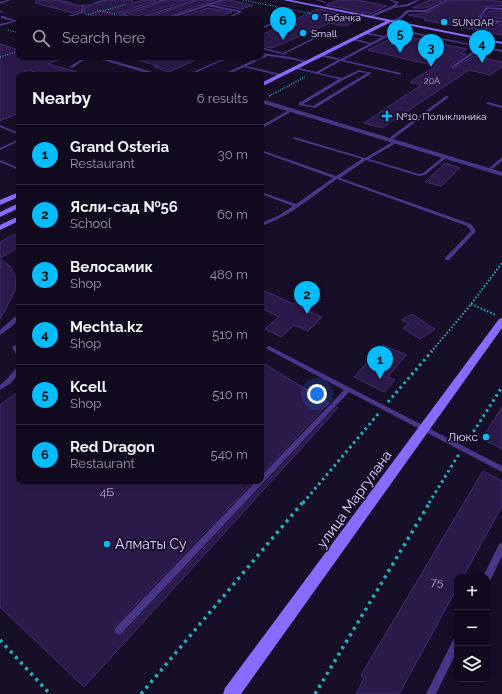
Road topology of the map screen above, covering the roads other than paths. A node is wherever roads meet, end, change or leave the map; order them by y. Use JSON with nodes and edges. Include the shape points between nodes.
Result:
{"nodes":[{"id":1,"x":10,"y":0,"type":"edge"},
{"id":2,"x":58,"y":0,"type":"edge"},
{"id":3,"x":105,"y":0,"type":"edge"},
{"id":4,"x":163,"y":0,"type":"edge"},
{"id":5,"x":195,"y":0,"type":"edge"},
{"id":6,"x":223,"y":0,"type":"edge"},
{"id":7,"x":285,"y":0,"type":"edge"},
{"id":8,"x":317,"y":0,"type":"edge"},
{"id":9,"x":391,"y":0,"type":"edge"},
{"id":10,"x":419,"y":0,"type":"edge"},
{"id":11,"x":447,"y":0,"type":"edge"},
{"id":12,"x":326,"y":2,"type":"dead end"},
{"id":13,"x":0,"y":3,"type":"edge"},
{"id":14,"x":209,"y":5,"type":"junction"},
{"id":15,"x":83,"y":6,"type":"junction"},
{"id":16,"x":393,"y":8,"type":"junction"},
{"id":17,"x":502,"y":9,"type":"edge"},
{"id":18,"x":69,"y":16,"type":"edge"},
{"id":19,"x":123,"y":16,"type":"edge"},
{"id":20,"x":146,"y":16,"type":"edge"},
{"id":21,"x":175,"y":16,"type":"edge"},
{"id":22,"x":232,"y":16,"type":"edge"},
{"id":23,"x":2,"y":17,"type":"dead end"},
{"id":24,"x":370,"y":17,"type":"junction"},
{"id":25,"x":390,"y":21,"type":"junction"},
{"id":26,"x":278,"y":22,"type":"dead end"},
{"id":27,"x":501,"y":22,"type":"edge"},
{"id":28,"x":0,"y":25,"type":"edge"},
{"id":29,"x":264,"y":27,"type":"edge"},
{"id":30,"x":328,"y":32,"type":"dead end"},
{"id":31,"x":366,"y":33,"type":"junction"},
{"id":32,"x":384,"y":37,"type":"junction"},
{"id":33,"x":472,"y":37,"type":"junction"},
{"id":34,"x":353,"y":40,"type":"junction"},
{"id":35,"x":489,"y":41,"type":"junction"},
{"id":36,"x":502,"y":43,"type":"edge"},
{"id":37,"x":372,"y":44,"type":"junction"},
{"id":38,"x":480,"y":46,"type":"junction"},
{"id":39,"x":264,"y":49,"type":"edge"},
{"id":40,"x":502,"y":51,"type":"edge"},
{"id":41,"x":284,"y":53,"type":"junction"},
{"id":42,"x":266,"y":55,"type":"edge"},
{"id":43,"x":321,"y":55,"type":"junction"},
{"id":44,"x":290,"y":58,"type":"junction"},
{"id":45,"x":82,"y":60,"type":"edge"},
{"id":46,"x":105,"y":60,"type":"edge"},
{"id":47,"x":222,"y":60,"type":"edge"},
{"id":48,"x":256,"y":60,"type":"edge"},
{"id":49,"x":340,"y":60,"type":"junction"},
{"id":50,"x":307,"y":62,"type":"junction"},
{"id":51,"x":244,"y":66,"type":"junction"},
{"id":52,"x":72,"y":67,"type":"dead end"},
{"id":53,"x":453,"y":67,"type":"dead end"},
{"id":54,"x":297,"y":68,"type":"junction"},
{"id":55,"x":149,"y":72,"type":"edge"},
{"id":56,"x":195,"y":72,"type":"edge"},
{"id":57,"x":231,"y":72,"type":"edge"},
{"id":58,"x":316,"y":73,"type":"junction"},
{"id":59,"x":400,"y":74,"type":"dead end"},
{"id":60,"x":280,"y":76,"type":"junction"},
{"id":61,"x":342,"y":79,"type":"junction"},
{"id":62,"x":264,"y":84,"type":"edge"},
{"id":63,"x":447,"y":97,"type":"dead end"},
{"id":64,"x":264,"y":102,"type":"edge"},
{"id":65,"x":488,"y":103,"type":"dead end"},
{"id":66,"x":502,"y":107,"type":"edge"},
{"id":67,"x":292,"y":110,"type":"junction"},
{"id":68,"x":0,"y":126,"type":"edge"},
{"id":69,"x":264,"y":126,"type":"edge"},
{"id":70,"x":16,"y":133,"type":"edge"},
{"id":71,"x":295,"y":138,"type":"dead end"},
{"id":72,"x":16,"y":141,"type":"edge"},
{"id":73,"x":392,"y":141,"type":"junction"},
{"id":74,"x":0,"y":149,"type":"edge"},
{"id":75,"x":264,"y":152,"type":"edge"},
{"id":76,"x":444,"y":157,"type":"junction"},
{"id":77,"x":364,"y":159,"type":"junction"},
{"id":78,"x":502,"y":159,"type":"edge"},
{"id":79,"x":0,"y":161,"type":"edge"},
{"id":80,"x":16,"y":168,"type":"edge"},
{"id":81,"x":489,"y":170,"type":"junction"},
{"id":82,"x":502,"y":174,"type":"edge"},
{"id":83,"x":338,"y":177,"type":"junction"},
{"id":84,"x":264,"y":194,"type":"edge"},
{"id":85,"x":16,"y":195,"type":"edge"},
{"id":86,"x":0,"y":203,"type":"edge"},
{"id":87,"x":297,"y":206,"type":"junction"},
{"id":88,"x":16,"y":207,"type":"edge"},
{"id":89,"x":0,"y":215,"type":"edge"},
{"id":90,"x":16,"y":220,"type":"edge"},
{"id":91,"x":264,"y":224,"type":"edge"},
{"id":92,"x":0,"y":228,"type":"edge"},
{"id":93,"x":447,"y":259,"type":"dead end"},
{"id":94,"x":16,"y":319,"type":"edge"},
{"id":95,"x":502,"y":321,"type":"edge"},
{"id":96,"x":0,"y":333,"type":"edge"},
{"id":97,"x":269,"y":348,"type":"dead end"},
{"id":98,"x":16,"y":373,"type":"edge"},
{"id":99,"x":0,"y":388,"type":"edge"},
{"id":100,"x":348,"y":389,"type":"junction"},
{"id":101,"x":424,"y":428,"type":"junction"},
{"id":102,"x":502,"y":469,"type":"edge"},
{"id":103,"x":264,"y":477,"type":"edge"},
{"id":104,"x":258,"y":484,"type":"edge"},
{"id":105,"x":502,"y":547,"type":"edge"},
{"id":106,"x":489,"y":574,"type":"edge"},
{"id":107,"x":119,"y":630,"type":"dead end"},
{"id":108,"x":455,"y":646,"type":"edge"},
{"id":109,"x":231,"y":694,"type":"edge"},
{"id":110,"x":431,"y":694,"type":"edge"}],
"edges":[{"from":1,"to":13,"type":"lane"},
{"from":2,"to":15,"type":"lane"},
{"from":3,"to":15,"type":"lane"},
{"from":4,"to":19,"type":"lane","via":[[121,14]]},
{"from":5,"to":20,"type":"lane"},
{"from":6,"to":14,"type":"street"},
{"from":7,"to":24,"type":"main road"},
{"from":8,"to":12,"type":"lane"},
{"from":9,"to":16,"type":"lane","via":[[398,3]]},
{"from":10,"to":16,"type":"lane"},
{"from":11,"to":25,"type":"lane","via":[[426,11],[408,12],[399,19]]},
{"from":14,"to":21,"type":"street"},
{"from":14,"to":22,"type":"lane","via":[[241,12]]},
{"from":15,"to":18,"type":"lane","via":[[82,12]]},
{"from":16,"to":24,"type":"lane"},
{"from":17,"to":27,"type":"lane","via":[[487,8],[480,16]]},
{"from":23,"to":28,"type":"lane","via":[[16,21]]},
{"from":24,"to":25,"type":"main road"},
{"from":25,"to":31,"type":"main road"},
{"from":25,"to":33,"type":"main road"},
{"from":26,"to":29,"type":"lane"},
{"from":27,"to":33,"type":"lane"},
{"from":30,"to":41,"type":"lane"},
{"from":31,"to":32,"type":"lane"},
{"from":31,"to":34,"type":"main road"},
{"from":32,"to":37,"type":"lane"},
{"from":32,"to":38,"type":"lane","via":[[398,30]]},
{"from":33,"to":35,"type":"main road"},
{"from":34,"to":37,"type":"lane"},
{"from":34,"to":43,"type":"main road"},
{"from":35,"to":36,"type":"main road"},
{"from":35,"to":38,"type":"lane"},
{"from":37,"to":49,"type":"lane"},
{"from":38,"to":40,"type":"lane"},
{"from":38,"to":53,"type":"lane"},
{"from":39,"to":41,"type":"lane"},
{"from":41,"to":44,"type":"lane"},
{"from":42,"to":44,"type":"lane"},
{"from":43,"to":49,"type":"lane"},
{"from":43,"to":50,"type":"main road"},
{"from":44,"to":50,"type":"lane"},
{"from":45,"to":52,"type":"lane"},
{"from":46,"to":55,"type":"street"},
{"from":47,"to":56,"type":"lane"},
{"from":48,"to":51,"type":"lane"},
{"from":49,"to":58,"type":"lane"},
{"from":49,"to":59,"type":"lane"},
{"from":50,"to":54,"type":"main road"},
{"from":51,"to":57,"type":"lane"},
{"from":51,"to":60,"type":"lane"},
{"from":54,"to":58,"type":"lane"},
{"from":54,"to":60,"type":"main road"},
{"from":58,"to":61,"type":"lane"},
{"from":60,"to":62,"type":"main road"},
{"from":61,"to":61,"type":"lane","via":[[324,90],[300,103],[314,107],[370,73],[359,71]]},
{"from":63,"to":73,"type":"lane"},
{"from":64,"to":67,"type":"street"},
{"from":65,"to":66,"type":"lane"},
{"from":67,"to":69,"type":"lane"},
{"from":67,"to":73,"type":"street"},
{"from":68,"to":70,"type":"lane"},
{"from":71,"to":77,"type":"lane"},
{"from":72,"to":74,"type":"lane"},
{"from":73,"to":76,"type":"street"},
{"from":73,"to":77,"type":"lane"},
{"from":75,"to":83,"type":"lane"},
{"from":76,"to":77,"type":"lane","via":[[424,174],[419,175]]},
{"from":76,"to":81,"type":"street"},
{"from":77,"to":83,"type":"lane"},
{"from":78,"to":81,"type":"lane"},
{"from":79,"to":80,"type":"lane"},
{"from":81,"to":82,"type":"street"},
{"from":83,"to":87,"type":"lane"},
{"from":83,"to":93,"type":"lane","via":[[469,225],[474,232]]},
{"from":84,"to":87,"type":"lane"},
{"from":85,"to":86,"type":"main road"},
{"from":87,"to":91,"type":"lane"},
{"from":88,"to":89,"type":"main road"},
{"from":90,"to":92,"type":"main road"},
{"from":94,"to":96,"type":"lane"},
{"from":95,"to":101,"type":"main road","name":"улица Маргулана"},
{"from":97,"to":100,"type":"lane"},
{"from":98,"to":99,"type":"lane"},
{"from":100,"to":101,"type":"lane"},
{"from":100,"to":103,"type":"lane"},
{"from":101,"to":102,"type":"lane"},
{"from":101,"to":109,"type":"main road","name":"улица Маргулана"},
{"from":104,"to":107,"type":"lane"},
{"from":105,"to":106,"type":"lane"},
{"from":108,"to":110,"type":"lane"}]}
